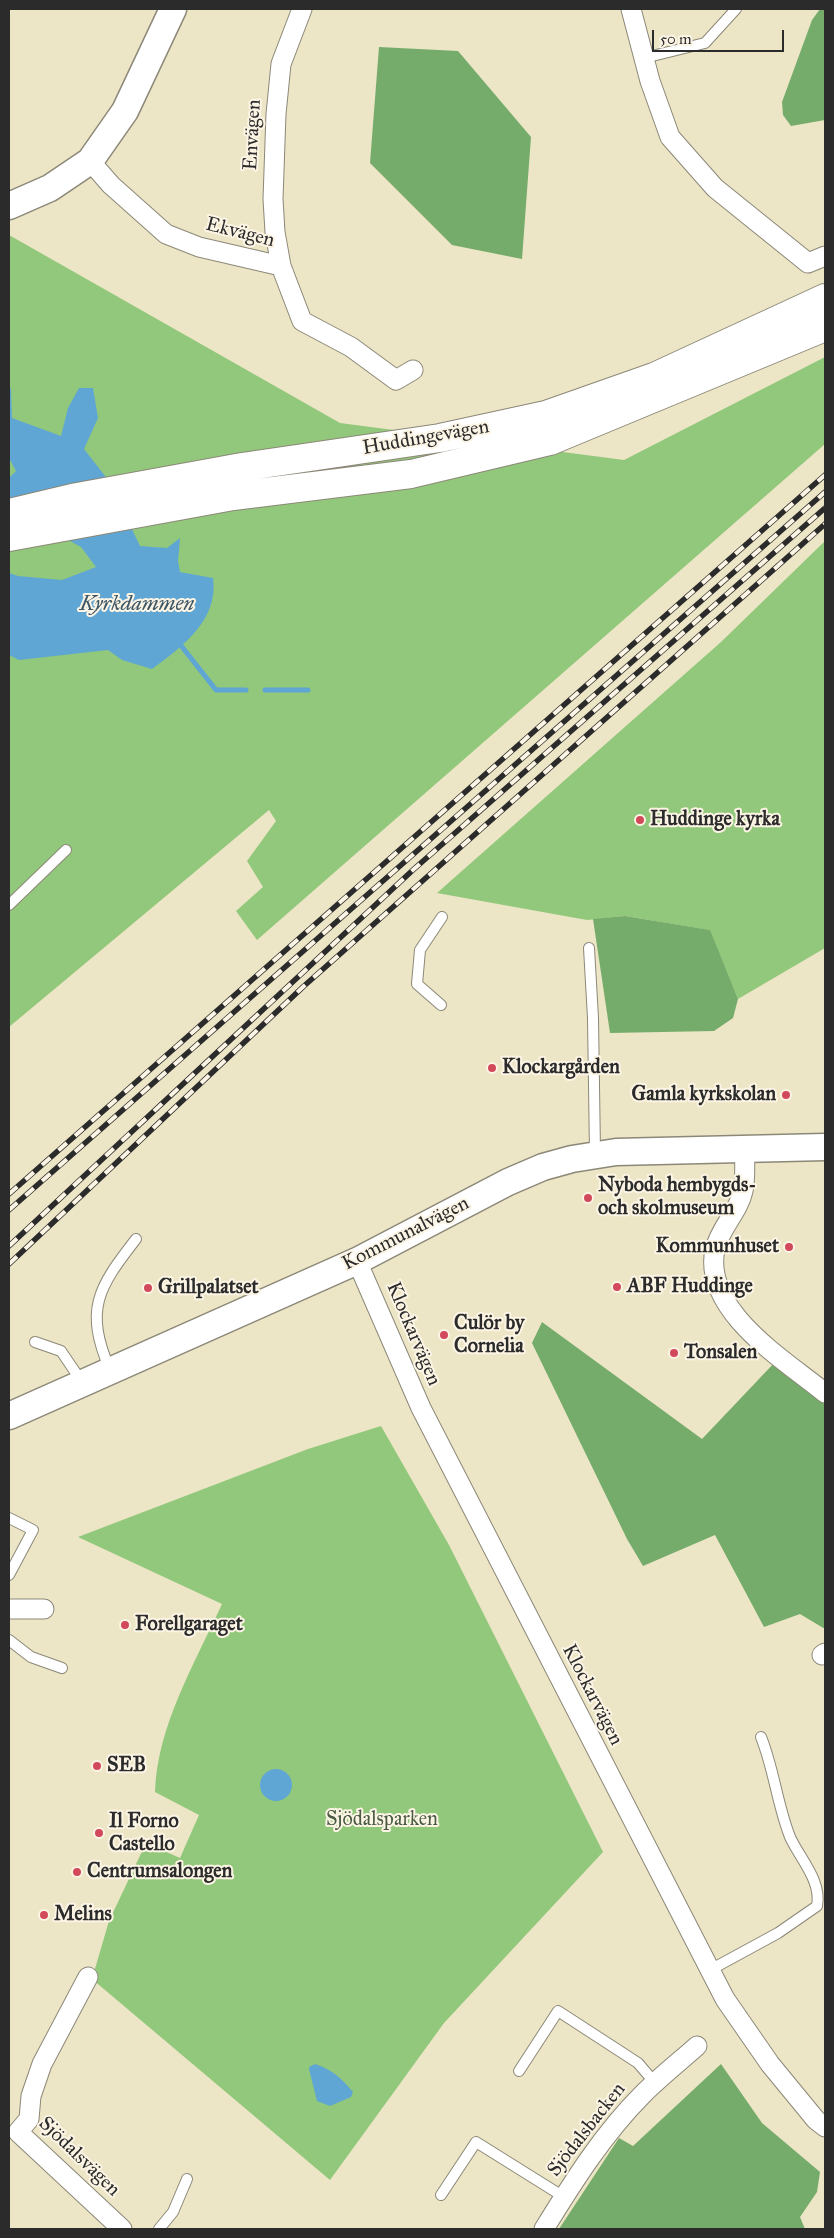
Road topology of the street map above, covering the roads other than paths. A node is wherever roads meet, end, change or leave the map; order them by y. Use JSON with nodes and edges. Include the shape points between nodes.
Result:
{"nodes":[{"id":1,"x":173,"y":9,"type":"edge"},
{"id":2,"x":302,"y":9,"type":"edge"},
{"id":3,"x":631,"y":9,"type":"edge"},
{"id":4,"x":736,"y":9,"type":"edge"},
{"id":5,"x":644,"y":58,"type":"junction"},
{"id":6,"x":90,"y":161,"type":"junction"},
{"id":7,"x":9,"y":206,"type":"edge"},
{"id":8,"x":817,"y":259,"type":"edge"},
{"id":9,"x":281,"y":266,"type":"junction"},
{"id":10,"x":825,"y":298,"type":"edge"},
{"id":11,"x":825,"y":326,"type":"edge"},
{"id":12,"x":413,"y":370,"type":"dead end"},
{"id":13,"x":9,"y":514,"type":"edge"},
{"id":14,"x":9,"y":537,"type":"edge"},
{"id":15,"x":66,"y":850,"type":"dead end"},
{"id":16,"x":9,"y":905,"type":"edge"},
{"id":17,"x":442,"y":917,"type":"dead end"},
{"id":18,"x":589,"y":948,"type":"dead end"},
{"id":19,"x":440,"y":1005,"type":"dead end"},
{"id":20,"x":825,"y":1147,"type":"edge"},
{"id":21,"x":745,"y":1149,"type":"junction"},
{"id":22,"x":595,"y":1153,"type":"junction"},
{"id":23,"x":136,"y":1239,"type":"dead end"},
{"id":24,"x":357,"y":1261,"type":"junction"},
{"id":25,"x":35,"y":1342,"type":"dead end"},
{"id":26,"x":110,"y":1370,"type":"junction"},
{"id":27,"x":82,"y":1382,"type":"junction"},
{"id":28,"x":825,"y":1394,"type":"edge"},
{"id":29,"x":9,"y":1416,"type":"edge"},
{"id":30,"x":9,"y":1518,"type":"edge"},
{"id":31,"x":9,"y":1576,"type":"edge"},
{"id":32,"x":9,"y":1609,"type":"edge"},
{"id":33,"x":44,"y":1609,"type":"dead end"},
{"id":34,"x":9,"y":1640,"type":"edge"},
{"id":35,"x":62,"y":1668,"type":"dead end"},
{"id":36,"x":761,"y":1737,"type":"dead end"},
{"id":37,"x":710,"y":1970,"type":"junction"},
{"id":38,"x":88,"y":1978,"type":"dead end"},
{"id":39,"x":697,"y":2046,"type":"dead end"},
{"id":40,"x":519,"y":2071,"type":"dead end"},
{"id":41,"x":655,"y":2083,"type":"junction"},
{"id":42,"x":825,"y":2128,"type":"edge"},
{"id":43,"x":187,"y":2179,"type":"dead end"},
{"id":44,"x":441,"y":2195,"type":"dead end"},
{"id":45,"x":564,"y":2197,"type":"junction"},
{"id":46,"x":122,"y":2229,"type":"edge"},
{"id":47,"x":159,"y":2229,"type":"edge"},
{"id":48,"x":544,"y":2229,"type":"edge"}],
"edges":[{"from":1,"to":6,"type":"street","via":[[125,111]]},
{"from":2,"to":9,"type":"street","name":"Envägen","via":[[281,64],[276,114],[273,199]]},
{"from":3,"to":5,"type":"street"},
{"from":4,"to":5,"type":"lane","via":[[705,43]]},
{"from":5,"to":8,"type":"street","via":[[670,137],[714,188]]},
{"from":6,"to":7,"type":"street","via":[[50,188]]},
{"from":6,"to":9,"type":"street","name":"Ekvägen","via":[[110,185],[166,234],[199,247]]},
{"from":9,"to":12,"type":"street","name":"Ekvägen","via":[[302,321],[351,348],[396,380]]},
{"from":10,"to":13,"type":"main road","name":"Huddingevägen","via":[[654,377],[546,416],[440,438],[232,469],[72,498]]},
{"from":11,"to":14,"type":"main road","name":"Huddingevägen","via":[[550,441],[411,474],[233,496]]},
{"from":15,"to":16,"type":"lane"},
{"from":17,"to":19,"type":"lane","via":[[420,950],[417,984]]},
{"from":18,"to":22,"type":"lane"},
{"from":20,"to":21,"type":"street","name":"Kommunalvägen"},
{"from":21,"to":22,"type":"street","name":"Kommunalvägen"},
{"from":21,"to":28,"type":"street","via":[[743,1191],[716,1248],[717,1285],[730,1310],[754,1335]]},
{"from":22,"to":24,"type":"street","name":"Kommunalvägen","via":[[543,1167],[508,1182]]},
{"from":23,"to":26,"type":"lane","via":[[112,1269],[97,1304],[96,1331]]},
{"from":24,"to":26,"type":"street","name":"Kommunalvägen"},
{"from":24,"to":37,"type":"street","name":"Klockarvägen","via":[[421,1408]]},
{"from":25,"to":27,"type":"lane","via":[[61,1352]]},
{"from":26,"to":27,"type":"street","name":"Kommunalvägen"},
{"from":27,"to":29,"type":"street","name":"Kommunalvägen"},
{"from":30,"to":31,"type":"lane","via":[[34,1530]]},
{"from":32,"to":33,"type":"street"},
{"from":34,"to":35,"type":"lane","via":[[31,1657]]},
{"from":36,"to":37,"type":"lane","via":[[791,1837],[819,1894],[817,1906],[778,1933]]},
{"from":37,"to":42,"type":"street","name":"Klockarvägen","via":[[725,1999],[770,2064]]},
{"from":38,"to":46,"type":"street","name":"Sjödalsvägen","via":[[42,2064],[31,2096],[29,2118],[18,2132]]},
{"from":39,"to":41,"type":"street","name":"Sjödalsbacken"},
{"from":40,"to":41,"type":"lane","via":[[558,2011],[638,2063]]},
{"from":41,"to":45,"type":"street","name":"Sjödalsbacken","via":[[602,2141]]},
{"from":43,"to":47,"type":"lane","via":[[174,2212]]},
{"from":44,"to":45,"type":"lane","via":[[476,2142]]},
{"from":45,"to":48,"type":"street","name":"Sjödalsbacken"}]}
